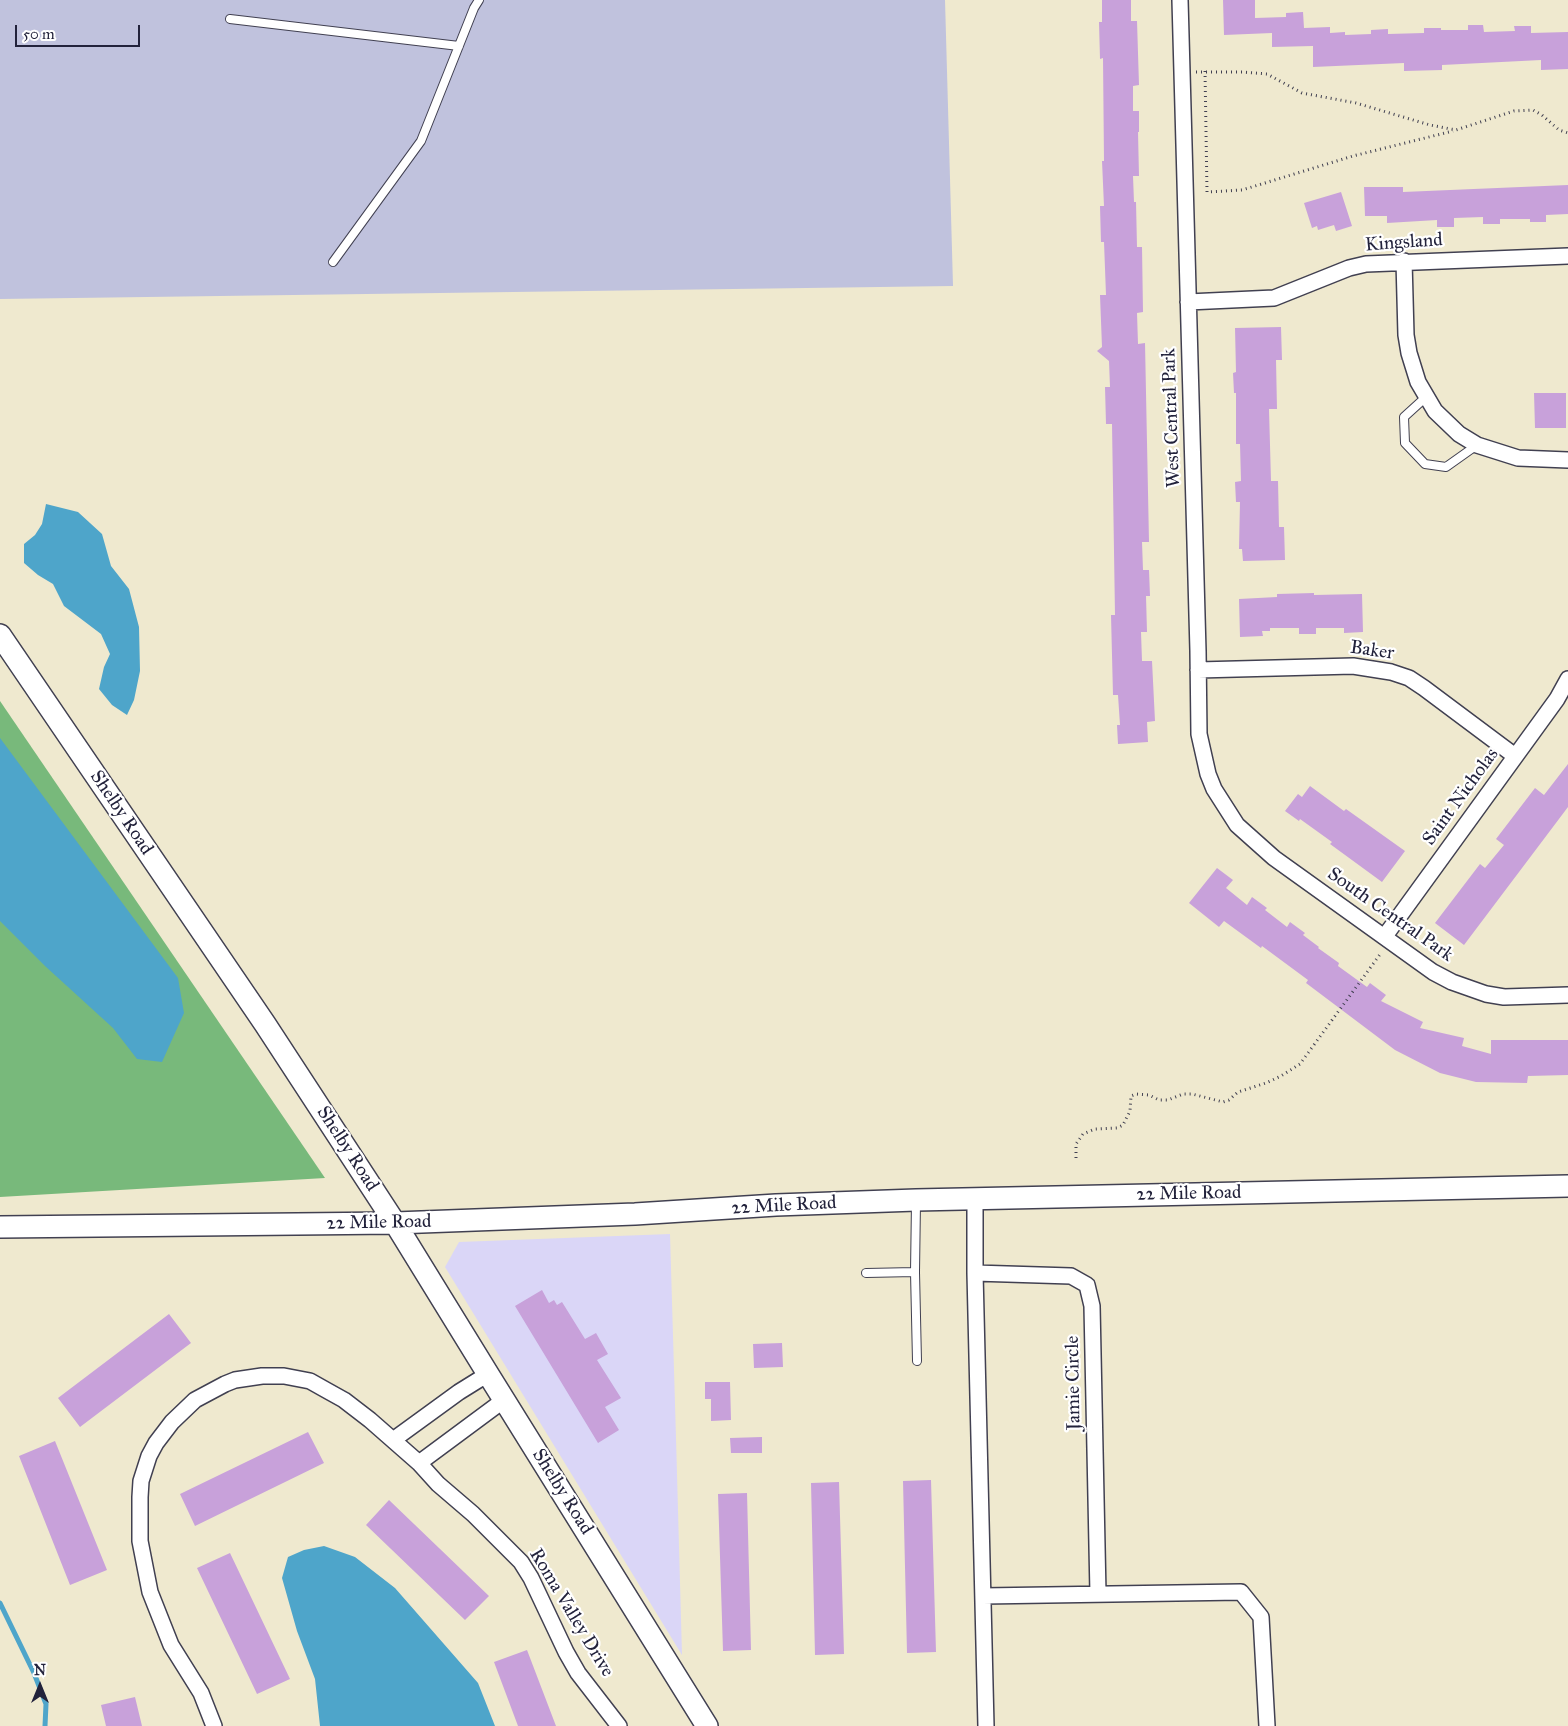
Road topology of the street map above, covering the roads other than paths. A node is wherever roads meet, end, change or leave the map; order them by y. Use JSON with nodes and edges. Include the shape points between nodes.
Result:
{"nodes":[{"id":1,"x":479,"y":0,"type":"edge"},
{"id":2,"x":1180,"y":0,"type":"edge"},
{"id":3,"x":230,"y":19,"type":"dead end"},
{"id":4,"x":459,"y":46,"type":"junction"},
{"id":5,"x":1568,"y":256,"type":"edge"},
{"id":6,"x":1404,"y":261,"type":"junction"},
{"id":7,"x":333,"y":262,"type":"dead end"},
{"id":8,"x":1188,"y":302,"type":"junction"},
{"id":9,"x":1426,"y":397,"type":"junction"},
{"id":10,"x":1477,"y":445,"type":"junction"},
{"id":11,"x":1568,"y":460,"type":"edge"},
{"id":12,"x":0,"y":635,"type":"edge"},
{"id":13,"x":1198,"y":670,"type":"junction"},
{"id":14,"x":1568,"y":679,"type":"edge"},
{"id":15,"x":1515,"y":756,"type":"junction"},
{"id":16,"x":1237,"y":825,"type":"joint"},
{"id":17,"x":1384,"y":943,"type":"junction"},
{"id":18,"x":1568,"y":996,"type":"edge"},
{"id":19,"x":1568,"y":1186,"type":"edge"},
{"id":20,"x":976,"y":1199,"type":"junction"},
{"id":21,"x":916,"y":1200,"type":"junction"},
{"id":22,"x":396,"y":1223,"type":"junction"},
{"id":23,"x":0,"y":1227,"type":"edge"},
{"id":24,"x":915,"y":1272,"type":"junction"},
{"id":25,"x":866,"y":1273,"type":"dead end"},
{"id":26,"x":976,"y":1273,"type":"junction"},
{"id":27,"x":918,"y":1361,"type":"dead end"},
{"id":28,"x":488,"y":1374,"type":"junction"},
{"id":29,"x":504,"y":1400,"type":"junction"},
{"id":30,"x":393,"y":1440,"type":"junction"},
{"id":31,"x":419,"y":1463,"type":"junction"},
{"id":32,"x":1098,"y":1594,"type":"junction"},
{"id":33,"x":983,"y":1596,"type":"junction"},
{"id":34,"x":214,"y":1726,"type":"edge"},
{"id":35,"x":619,"y":1726,"type":"edge"},
{"id":36,"x":707,"y":1726,"type":"edge"},
{"id":37,"x":986,"y":1726,"type":"edge"},
{"id":38,"x":1267,"y":1726,"type":"edge"}],
"edges":[{"from":1,"to":4,"type":"lane"},
{"from":2,"to":8,"type":"street","name":"West Central Park"},
{"from":3,"to":4,"type":"lane"},
{"from":4,"to":7,"type":"lane","via":[[421,141]]},
{"from":5,"to":6,"type":"street","name":"Kingsland"},
{"from":6,"to":8,"type":"street","name":"Kingsland","via":[[1349,268],[1274,298]]},
{"from":6,"to":9,"type":"street","via":[[1406,336],[1412,367]]},
{"from":8,"to":13,"type":"street","name":"West Central Park"},
{"from":9,"to":10,"type":"street","via":[[1448,424]]},
{"from":9,"to":10,"type":"lane","via":[[1404,416],[1405,443],[1425,464],[1446,467]]},
{"from":10,"to":11,"type":"street","via":[[1518,458]]},
{"from":12,"to":22,"type":"street","name":"Shelby Road","via":[[265,1024]]},
{"from":13,"to":15,"type":"street","name":"Baker","via":[[1353,666],[1391,672],[1424,688]]},
{"from":13,"to":16,"type":"street","name":"West Central Park","via":[[1199,734],[1204,755],[1214,789]]},
{"from":14,"to":15,"type":"street","name":"Saint Nicholas"},
{"from":15,"to":17,"type":"street","name":"Saint Nicholas"},
{"from":16,"to":17,"type":"street","name":"South Central Park","via":[[1274,858]]},
{"from":17,"to":18,"type":"street","name":"South Central Park","via":[[1452,982],[1486,994],[1504,997]]},
{"from":19,"to":20,"type":"street","name":"22 Mile Road"},
{"from":20,"to":21,"type":"street","name":"22 Mile Road"},
{"from":20,"to":26,"type":"street"},
{"from":21,"to":22,"type":"street","name":"22 Mile Road"},
{"from":21,"to":24,"type":"lane"},
{"from":22,"to":23,"type":"street","name":"22 Mile Road"},
{"from":22,"to":28,"type":"street","name":"Shelby Road"},
{"from":24,"to":25,"type":"lane"},
{"from":24,"to":27,"type":"lane"},
{"from":26,"to":32,"type":"street","name":"Jamie Circle","via":[[1071,1276],[1087,1285],[1092,1306]]},
{"from":26,"to":33,"type":"street"},
{"from":28,"to":29,"type":"street","name":"Shelby Road"},
{"from":28,"to":30,"type":"street"},
{"from":29,"to":31,"type":"street"},
{"from":29,"to":36,"type":"street","name":"Shelby Road"},
{"from":30,"to":31,"type":"street","name":"Roma Valley Drive"},
{"from":30,"to":34,"type":"street","name":"Roma Valley Drive","via":[[344,1400],[318,1385],[284,1376],[269,1376],[235,1380],[195,1400],[156,1443],[144,1468],[140,1497],[140,1542],[150,1592],[172,1645],[201,1693]]},
{"from":31,"to":35,"type":"street","name":"Roma Valley Drive","via":[[521,1562],[532,1578],[574,1666]]},
{"from":32,"to":33,"type":"street"},
{"from":32,"to":38,"type":"street","via":[[1241,1592],[1261,1617]]},
{"from":33,"to":37,"type":"street"}]}
